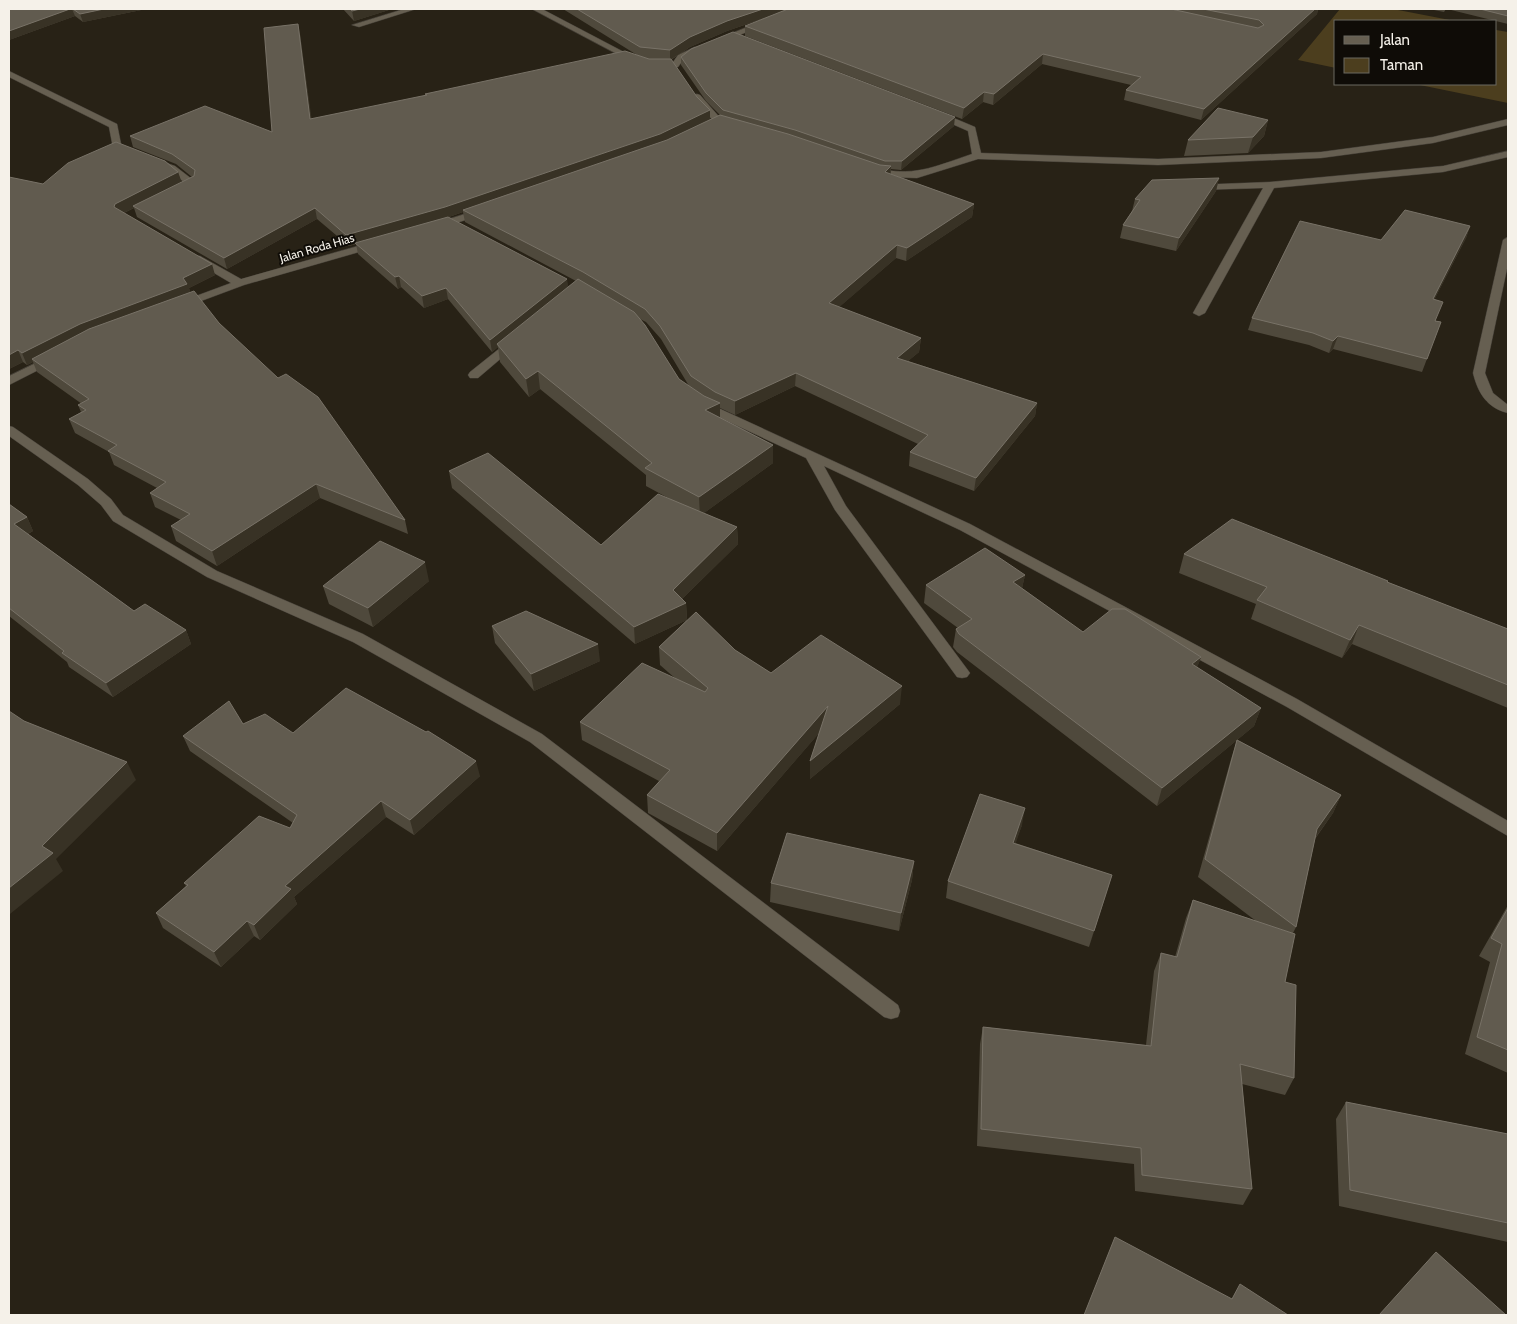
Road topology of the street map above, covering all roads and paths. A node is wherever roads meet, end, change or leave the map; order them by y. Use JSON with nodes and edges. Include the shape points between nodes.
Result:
{"nodes":[{"id":1,"x":412,"y":9,"type":"edge"},
{"id":2,"x":536,"y":9,"type":"edge"},
{"id":3,"x":770,"y":21,"type":"edge"},
{"id":4,"x":356,"y":25,"type":"edge"},
{"id":5,"x":731,"y":35,"type":"junction"},
{"id":6,"x":714,"y":42,"type":"edge"},
{"id":7,"x":749,"y":42,"type":"edge"},
{"id":8,"x":705,"y":46,"type":"edge"},
{"id":9,"x":644,"y":62,"type":"edge"},
{"id":10,"x":9,"y":74,"type":"edge"},
{"id":11,"x":682,"y":76,"type":"edge"},
{"id":12,"x":691,"y":89,"type":"edge"},
{"id":13,"x":930,"y":111,"type":"edge"},
{"id":14,"x":1508,"y":122,"type":"edge"},
{"id":15,"x":706,"y":128,"type":"edge"},
{"id":16,"x":1508,"y":154,"type":"edge"},
{"id":17,"x":977,"y":156,"type":"junction"},
{"id":18,"x":865,"y":167,"type":"edge"},
{"id":19,"x":1270,"y":185,"type":"junction"},
{"id":20,"x":1186,"y":187,"type":"edge"},
{"id":21,"x":175,"y":192,"type":"edge"},
{"id":22,"x":496,"y":206,"type":"edge"},
{"id":23,"x":450,"y":222,"type":"junction"},
{"id":24,"x":422,"y":231,"type":"edge"},
{"id":25,"x":468,"y":231,"type":"edge"},
{"id":26,"x":1508,"y":240,"type":"edge"},
{"id":27,"x":384,"y":242,"type":"edge"},
{"id":28,"x":190,"y":255,"type":"edge"},
{"id":29,"x":240,"y":283,"type":"junction"},
{"id":30,"x":169,"y":310,"type":"edge"},
{"id":31,"x":1199,"y":314,"type":"dead end"},
{"id":32,"x":527,"y":332,"type":"edge"},
{"id":33,"x":63,"y":352,"type":"edge"},
{"id":34,"x":474,"y":375,"type":"dead end"},
{"id":35,"x":9,"y":381,"type":"edge"},
{"id":36,"x":691,"y":398,"type":"edge"},
{"id":37,"x":1508,"y":409,"type":"edge"},
{"id":38,"x":9,"y":430,"type":"edge"},
{"id":39,"x":812,"y":457,"type":"junction"},
{"id":40,"x":962,"y":673,"type":"dead end"},
{"id":41,"x":1508,"y":829,"type":"edge"},
{"id":42,"x":891,"y":1011,"type":"dead end"}],
"edges":[{"from":1,"to":4,"type":"street"},
{"from":2,"to":9,"type":"street","via":[[613,50]]},
{"from":3,"to":5,"type":"street"},
{"from":5,"to":6,"type":"street"},
{"from":5,"to":7,"type":"street"},
{"from":8,"to":11,"type":"street","via":[[687,53],[671,65]]},
{"from":10,"to":21,"type":"street","via":[[114,126],[116,146],[172,168],[192,183]]},
{"from":12,"to":15,"type":"street","via":[[723,124]]},
{"from":13,"to":17,"type":"street","via":[[972,129]]},
{"from":14,"to":17,"type":"street","via":[[1433,140],[1321,155],[1158,162]]},
{"from":16,"to":19,"type":"street","via":[[1443,169]]},
{"from":17,"to":18,"type":"street","via":[[917,174],[883,174]]},
{"from":19,"to":20,"type":"street"},
{"from":19,"to":31,"type":"street"},
{"from":22,"to":23,"type":"street"},
{"from":23,"to":24,"type":"street"},
{"from":23,"to":25,"type":"street"},
{"from":26,"to":37,"type":"street","via":[[1479,373],[1484,392],[1498,405]]},
{"from":27,"to":29,"type":"street","name":"Jalan Roda Hias"},
{"from":28,"to":29,"type":"street"},
{"from":29,"to":30,"type":"street","name":"Jalan Roda Hias"},
{"from":32,"to":34,"type":"street"},
{"from":33,"to":35,"type":"street"},
{"from":36,"to":39,"type":"street"},
{"from":38,"to":42,"type":"street","via":[[83,482],[106,502],[118,518],[212,574],[358,638],[536,738]]},
{"from":39,"to":40,"type":"street","via":[[840,507]]},
{"from":39,"to":41,"type":"street","via":[[965,527],[1292,703]]}]}
